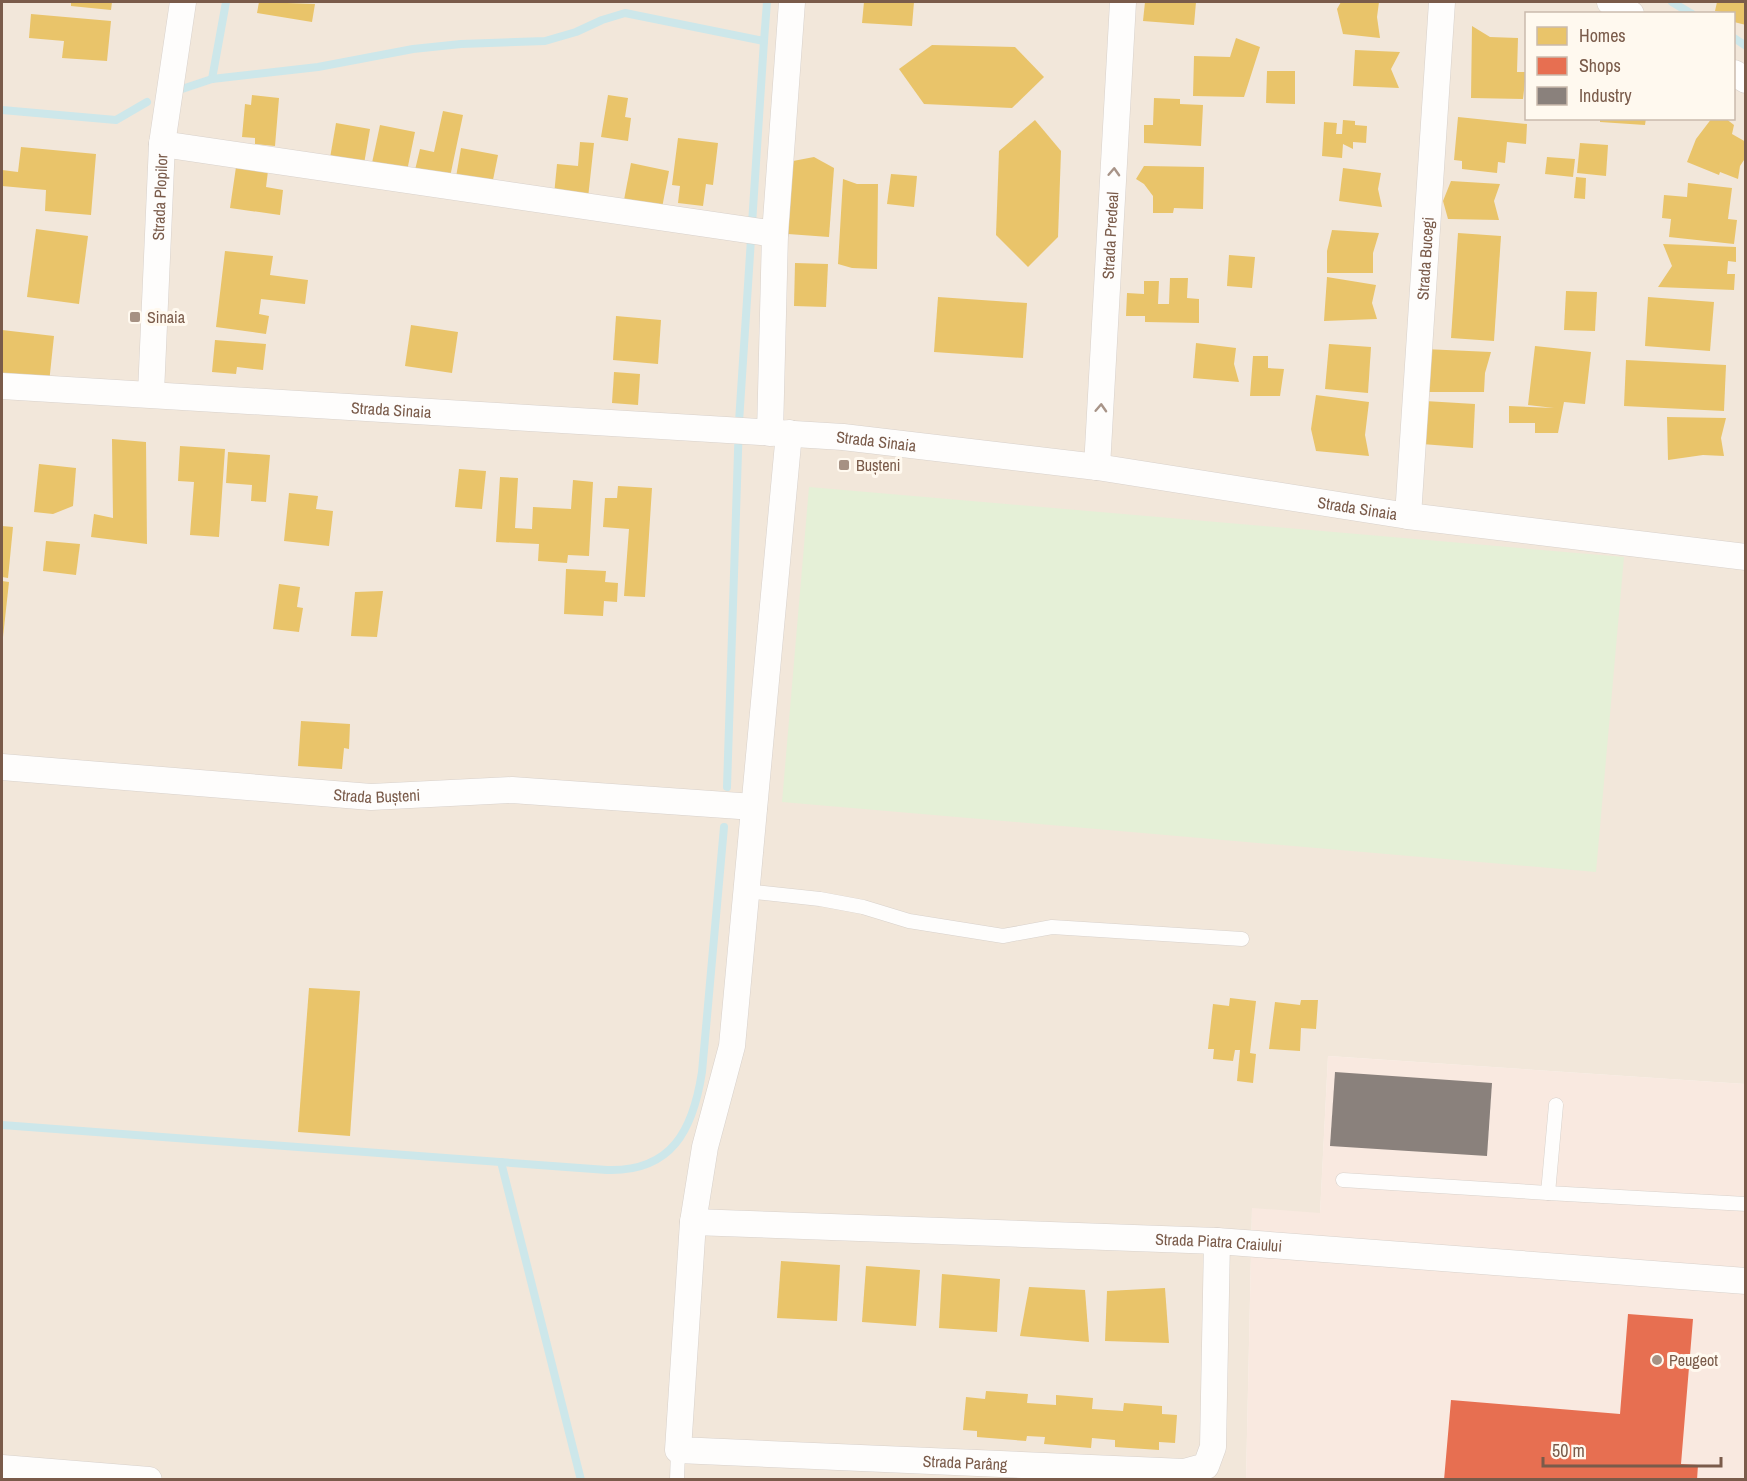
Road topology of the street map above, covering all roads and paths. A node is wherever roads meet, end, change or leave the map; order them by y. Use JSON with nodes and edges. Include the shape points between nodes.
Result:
{"nodes":[{"id":1,"x":183,"y":2,"type":"edge"},
{"id":2,"x":792,"y":2,"type":"edge"},
{"id":3,"x":1123,"y":2,"type":"edge"},
{"id":4,"x":1442,"y":2,"type":"edge"},
{"id":5,"x":1610,"y":2,"type":"edge"},
{"id":6,"x":1627,"y":12,"type":"edge"},
{"id":7,"x":162,"y":144,"type":"junction"},
{"id":8,"x":771,"y":233,"type":"junction"},
{"id":9,"x":2,"y":386,"type":"edge"},
{"id":10,"x":151,"y":393,"type":"junction"},
{"id":11,"x":770,"y":432,"type":"junction"},
{"id":12,"x":1097,"y":467,"type":"junction"},
{"id":13,"x":1408,"y":516,"type":"junction"},
{"id":14,"x":1746,"y":557,"type":"edge"},
{"id":15,"x":2,"y":767,"type":"edge"},
{"id":16,"x":754,"y":807,"type":"junction"},
{"id":17,"x":745,"y":891,"type":"junction"},
{"id":18,"x":1242,"y":939,"type":"dead end"},
{"id":19,"x":1556,"y":1105,"type":"dead end"},
{"id":20,"x":1343,"y":1180,"type":"dead end"},
{"id":21,"x":1548,"y":1192,"type":"junction"},
{"id":22,"x":1746,"y":1204,"type":"edge"},
{"id":23,"x":693,"y":1222,"type":"junction"},
{"id":24,"x":1216,"y":1241,"type":"junction"},
{"id":25,"x":1746,"y":1281,"type":"edge"},
{"id":26,"x":678,"y":1450,"type":"junction"},
{"id":27,"x":2,"y":1468,"type":"edge"},
{"id":28,"x":149,"y":1479,"type":"edge"},
{"id":29,"x":677,"y":1479,"type":"edge"}],
"edges":[{"from":1,"to":7,"type":"street","name":"Strada Plopilor"},
{"from":2,"to":8,"type":"street"},
{"from":12,"to":3,"type":"street","name":"Strada Predeal","one_way":true},
{"from":4,"to":13,"type":"street","name":"Strada Bucegi"},
{"from":5,"to":6,"type":"street"},
{"from":7,"to":8,"type":"street"},
{"from":7,"to":10,"type":"street","name":"Strada Plopilor"},
{"from":8,"to":11,"type":"street"},
{"from":9,"to":10,"type":"street","name":"Strada Sinaia"},
{"from":10,"to":11,"type":"street","name":"Strada Sinaia"},
{"from":11,"to":12,"type":"street","name":"Strada Sinaia"},
{"from":11,"to":16,"type":"street"},
{"from":12,"to":13,"type":"street","name":"Strada Sinaia"},
{"from":13,"to":14,"type":"street","name":"Strada Sinaia"},
{"from":15,"to":16,"type":"street","name":"Strada Bușteni","via":[[371,797],[512,790]]},
{"from":16,"to":17,"type":"street"},
{"from":17,"to":18,"type":"lane","via":[[820,899],[909,921],[1003,936],[1052,927]]},
{"from":17,"to":23,"type":"street","via":[[732,1046],[705,1147]]},
{"from":19,"to":21,"type":"lane"},
{"from":20,"to":21,"type":"lane"},
{"from":21,"to":22,"type":"lane"},
{"from":23,"to":24,"type":"street","name":"Strada Piatra Craiului"},
{"from":23,"to":26,"type":"street"},
{"from":24,"to":25,"type":"street","name":"Strada Piatra Craiului"},
{"from":24,"to":26,"type":"street","name":"Strada Parâng","via":[[1213,1447],[1206,1466],[1197,1470]]},
{"from":26,"to":29,"type":"lane"},
{"from":27,"to":28,"type":"street"}]}
